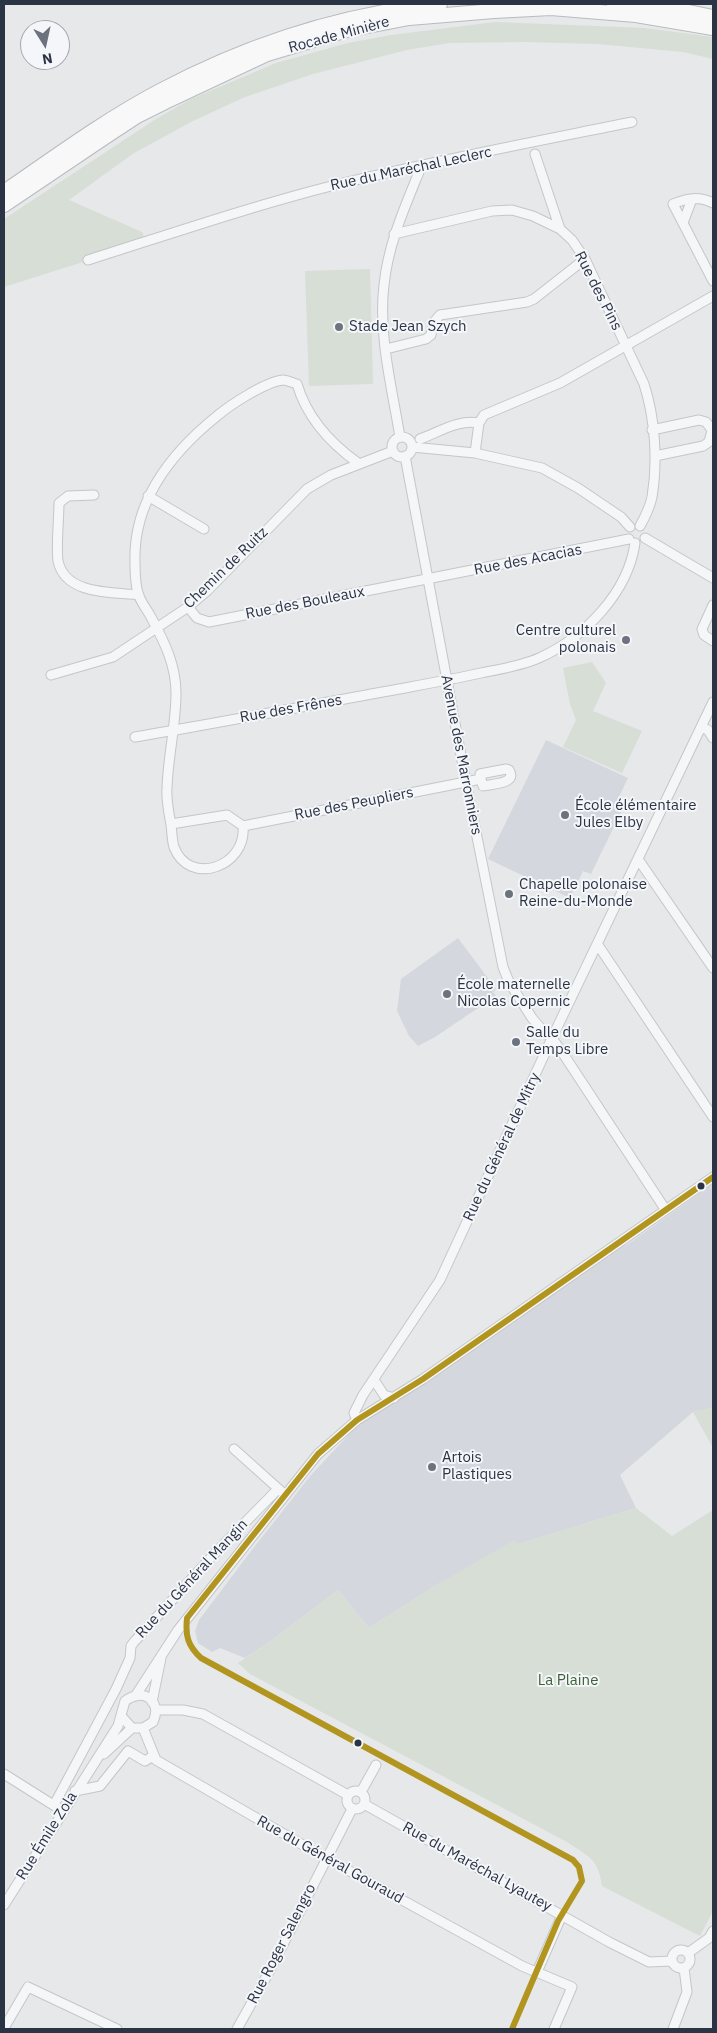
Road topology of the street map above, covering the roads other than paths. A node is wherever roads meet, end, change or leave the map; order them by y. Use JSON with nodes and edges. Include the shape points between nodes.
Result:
{"nodes":[{"id":1,"x":440,"y":4,"type":"edge"},
{"id":2,"x":614,"y":4,"type":"edge"},
{"id":3,"x":713,"y":17,"type":"edge"},
{"id":4,"x":713,"y":28,"type":"edge"},
{"id":5,"x":632,"y":122,"type":"dead end"},
{"id":6,"x":535,"y":154,"type":"dead end"},
{"id":7,"x":418,"y":166,"type":"junction"},
{"id":8,"x":4,"y":192,"type":"edge"},
{"id":9,"x":692,"y":199,"type":"junction"},
{"id":10,"x":713,"y":203,"type":"edge"},
{"id":11,"x":4,"y":205,"type":"edge"},
{"id":12,"x":683,"y":224,"type":"junction"},
{"id":13,"x":560,"y":229,"type":"junction"},
{"id":14,"x":394,"y":234,"type":"junction"},
{"id":15,"x":585,"y":259,"type":"junction"},
{"id":16,"x":88,"y":260,"type":"dead end"},
{"id":17,"x":713,"y":281,"type":"edge"},
{"id":18,"x":713,"y":296,"type":"edge"},
{"id":19,"x":625,"y":347,"type":"junction"},
{"id":20,"x":386,"y":349,"type":"junction"},
{"id":21,"x":479,"y":423,"type":"junction"},
{"id":22,"x":652,"y":430,"type":"junction"},
{"id":23,"x":400,"y":438,"type":"junction"},
{"id":24,"x":420,"y":439,"type":"dead end"},
{"id":25,"x":412,"y":447,"type":"junction"},
{"id":26,"x":392,"y":451,"type":"junction"},
{"id":27,"x":475,"y":453,"type":"junction"},
{"id":28,"x":405,"y":456,"type":"junction"},
{"id":29,"x":655,"y":456,"type":"junction"},
{"id":30,"x":358,"y":463,"type":"junction"},
{"id":31,"x":94,"y":495,"type":"dead end"},
{"id":32,"x":148,"y":496,"type":"junction"},
{"id":33,"x":640,"y":526,"type":"junction"},
{"id":34,"x":630,"y":527,"type":"junction"},
{"id":35,"x":204,"y":529,"type":"dead end"},
{"id":36,"x":645,"y":538,"type":"junction"},
{"id":37,"x":632,"y":541,"type":"junction"},
{"id":38,"x":713,"y":578,"type":"edge"},
{"id":39,"x":427,"y":579,"type":"junction"},
{"id":40,"x":139,"y":595,"type":"junction"},
{"id":41,"x":713,"y":605,"type":"edge"},
{"id":42,"x":188,"y":606,"type":"junction"},
{"id":43,"x":157,"y":628,"type":"junction"},
{"id":44,"x":713,"y":641,"type":"edge"},
{"id":45,"x":51,"y":675,"type":"dead end"},
{"id":46,"x":447,"y":680,"type":"junction"},
{"id":47,"x":713,"y":702,"type":"edge"},
{"id":48,"x":702,"y":726,"type":"junction"},
{"id":49,"x":173,"y":731,"type":"junction"},
{"id":50,"x":134,"y":737,"type":"dead end"},
{"id":51,"x":713,"y":738,"type":"edge"},
{"id":52,"x":481,"y":778,"type":"dead end"},
{"id":53,"x":466,"y":782,"type":"junction"},
{"id":54,"x":171,"y":824,"type":"junction"},
{"id":55,"x":243,"y":826,"type":"junction"},
{"id":56,"x":638,"y":859,"type":"junction"},
{"id":57,"x":598,"y":945,"type":"junction"},
{"id":58,"x":713,"y":968,"type":"edge"},
{"id":59,"x":552,"y":1038,"type":"junction"},
{"id":60,"x":713,"y":1117,"type":"edge"},
{"id":61,"x":713,"y":1177,"type":"edge"},
{"id":62,"x":665,"y":1209,"type":"junction"},
{"id":63,"x":374,"y":1380,"type":"junction"},
{"id":64,"x":394,"y":1398,"type":"junction"},
{"id":65,"x":357,"y":1420,"type":"junction"},
{"id":66,"x":234,"y":1449,"type":"dead end"},
{"id":67,"x":278,"y":1489,"type":"junction"},
{"id":68,"x":286,"y":1495,"type":"junction"},
{"id":69,"x":162,"y":1654,"type":"junction"},
{"id":70,"x":136,"y":1695,"type":"junction"},
{"id":71,"x":110,"y":1700,"type":"junction"},
{"id":72,"x":154,"y":1706,"type":"junction"},
{"id":73,"x":122,"y":1712,"type":"junction"},
{"id":74,"x":132,"y":1728,"type":"junction"},
{"id":75,"x":144,"y":1728,"type":"junction"},
{"id":76,"x":153,"y":1756,"type":"junction"},
{"id":77,"x":376,"y":1765,"type":"dead end"},
{"id":78,"x":91,"y":1767,"type":"junction"},
{"id":79,"x":4,"y":1774,"type":"edge"},
{"id":80,"x":75,"y":1791,"type":"junction"},
{"id":81,"x":361,"y":1792,"type":"junction"},
{"id":82,"x":348,"y":1795,"type":"junction"},
{"id":83,"x":364,"y":1804,"type":"junction"},
{"id":84,"x":54,"y":1805,"type":"junction"},
{"id":85,"x":352,"y":1809,"type":"junction"},
{"id":86,"x":63,"y":1811,"type":"junction"},
{"id":87,"x":326,"y":1858,"type":"junction"},
{"id":88,"x":4,"y":1905,"type":"edge"},
{"id":89,"x":562,"y":1915,"type":"junction"},
{"id":90,"x":713,"y":1931,"type":"edge"},
{"id":91,"x":688,"y":1953,"type":"junction"},
{"id":92,"x":672,"y":1961,"type":"junction"},
{"id":93,"x":684,"y":1968,"type":"junction"},
{"id":94,"x":537,"y":1972,"type":"junction"},
{"id":95,"x":4,"y":2028,"type":"edge"},
{"id":96,"x":117,"y":2029,"type":"edge"},
{"id":97,"x":237,"y":2029,"type":"edge"},
{"id":98,"x":554,"y":2029,"type":"edge"},
{"id":99,"x":673,"y":2029,"type":"edge"}],
"edges":[{"from":1,"to":8,"type":"highway","name":"Rocade Minière","via":[[357,17],[307,29],[204,69],[111,120]]},
{"from":2,"to":3,"type":"highway","via":[[674,9]]},
{"from":4,"to":11,"type":"highway","name":"Rocade Minière","via":[[636,14],[551,8],[409,18],[347,30],[267,54],[137,116]]},
{"from":5,"to":7,"type":"street","name":"Rue du Maréchal Leclerc"},
{"from":6,"to":13,"type":"street","name":"Rue des Pins"},
{"from":7,"to":14,"type":"street","via":[[419,172]]},
{"from":7,"to":16,"type":"street","name":"Rue du Maréchal Leclerc","via":[[288,197]]},
{"from":9,"to":10,"type":"street"},
{"from":9,"to":12,"type":"street"},
{"from":9,"to":12,"type":"street","via":[[673,204]]},
{"from":12,"to":17,"type":"street"},
{"from":13,"to":14,"type":"street","via":[[512,210],[492,211]]},
{"from":13,"to":15,"type":"street","name":"Rue des Pins"},
{"from":14,"to":20,"type":"street","via":[[383,287]]},
{"from":15,"to":19,"type":"street","name":"Rue des Pins"},
{"from":15,"to":20,"type":"street","via":[[534,299],[440,315],[426,339]]},
{"from":18,"to":19,"type":"street"},
{"from":19,"to":21,"type":"street","via":[[560,383],[490,411]]},
{"from":19,"to":22,"type":"street","name":"Rue des Pins","via":[[644,384]]},
{"from":20,"to":23,"type":"street"},
{"from":21,"to":24,"type":"street","via":[[466,422]]},
{"from":21,"to":27,"type":"street"},
{"from":22,"to":29,"type":"street","name":"Rue des Pins"},
{"from":22,"to":29,"type":"street","via":[[699,420],[706,422],[712,430],[709,442],[703,446]]},
{"from":23,"to":25,"type":"street","via":[[408,439]]},
{"from":23,"to":26,"type":"street","via":[[393,442]]},
{"from":25,"to":27,"type":"street"},
{"from":25,"to":28,"type":"street"},
{"from":26,"to":28,"type":"street","via":[[398,456]]},
{"from":26,"to":30,"type":"street","name":"Chemin de Ruitz"},
{"from":27,"to":34,"type":"street","via":[[542,468],[578,488],[621,517]]},
{"from":28,"to":39,"type":"street","name":"Avenue des Marronniers"},
{"from":29,"to":33,"type":"street","name":"Rue des Pins","via":[[652,498]]},
{"from":30,"to":32,"type":"street","via":[[326,435],[310,415],[297,384],[283,380],[229,406],[203,427],[181,450]]},
{"from":30,"to":42,"type":"street","name":"Chemin de Ruitz","via":[[307,489]]},
{"from":31,"to":40,"type":"street","via":[[68,496],[59,503],[58,562],[67,578],[83,588]]},
{"from":32,"to":35,"type":"street"},
{"from":32,"to":40,"type":"street","via":[[134,545]]},
{"from":33,"to":34,"type":"street"},
{"from":33,"to":36,"type":"street","via":[[645,531]]},
{"from":34,"to":37,"type":"street","via":[[627,533]]},
{"from":36,"to":37,"type":"street","via":[[641,542]]},
{"from":36,"to":38,"type":"street"},
{"from":37,"to":39,"type":"street","name":"Rue des Acacias"},
{"from":37,"to":46,"type":"street","name":"Rue des Frênes","via":[[627,572],[584,629],[538,658]]},
{"from":39,"to":42,"type":"street","name":"Rue des Bouleaux","via":[[209,622],[197,618]]},
{"from":39,"to":46,"type":"street","name":"Avenue des Marronniers"},
{"from":40,"to":43,"type":"street"},
{"from":41,"to":44,"type":"street","via":[[702,629],[704,635]]},
{"from":42,"to":43,"type":"street","name":"Chemin de Ruitz"},
{"from":43,"to":45,"type":"street","name":"Chemin de Ruitz","via":[[112,657]]},
{"from":43,"to":49,"type":"street","via":[[174,672]]},
{"from":46,"to":49,"type":"street","name":"Rue des Frênes"},
{"from":46,"to":53,"type":"street","name":"Avenue des Marronniers"},
{"from":47,"to":48,"type":"street","name":"Rue du Général de Mitry"},
{"from":48,"to":51,"type":"street"},
{"from":48,"to":56,"type":"street","name":"Rue du Général de Mitry"},
{"from":49,"to":50,"type":"street","name":"Rue des Frênes"},
{"from":49,"to":54,"type":"street","via":[[167,788]]},
{"from":52,"to":53,"type":"street","name":"Rue des Peupliers"},
{"from":53,"to":55,"type":"street","name":"Rue des Peupliers"},
{"from":53,"to":59,"type":"street","name":"Avenue des Marronniers","via":[[503,966],[509,982],[532,1018]]},
{"from":54,"to":55,"type":"street","via":[[227,815]]},
{"from":54,"to":55,"type":"street","via":[[174,847],[179,856],[200,870],[222,866],[234,856],[242,844]]},
{"from":56,"to":57,"type":"street","name":"Rue du Général de Mitry"},
{"from":56,"to":58,"type":"street"},
{"from":57,"to":59,"type":"street","name":"Rue du Général de Mitry"},
{"from":57,"to":60,"type":"street"},
{"from":59,"to":62,"type":"street","name":"Avenue des Marronniers"},
{"from":59,"to":63,"type":"street","name":"Rue du Général de Mitry","via":[[440,1280]]},
{"from":61,"to":62,"type":"street","name":"Rue du Général Mangin"},
{"from":62,"to":64,"type":"street","name":"Rue du Général Mangin"},
{"from":63,"to":64,"type":"street","via":[[384,1396]]},
{"from":63,"to":65,"type":"street","name":"Rue du Général de Mitry","via":[[354,1413]]},
{"from":64,"to":65,"type":"street","name":"Rue du Général Mangin"},
{"from":65,"to":68,"type":"street","name":"Rue du Général Mangin","via":[[318,1454]]},
{"from":66,"to":67,"type":"street"},
{"from":67,"to":68,"type":"street"},
{"from":67,"to":71,"type":"street","name":"Rue du Général Mangin","via":[[134,1642]]},
{"from":68,"to":69,"type":"street","name":"Rue du Général Mangin"},
{"from":69,"to":70,"type":"street","name":"Rue du Général Mangin"},
{"from":69,"to":72,"type":"street","name":"Rue du Général Mangin"},
{"from":70,"to":72,"type":"street","via":[[147,1696]]},
{"from":70,"to":73,"type":"street","via":[[126,1701]]},
{"from":71,"to":73,"type":"street"},
{"from":71,"to":84,"type":"street","name":"Rue du Général Mangin"},
{"from":72,"to":75,"type":"street","via":[[153,1722]]},
{"from":72,"to":82,"type":"street","via":[[203,1714]]},
{"from":73,"to":74,"type":"street"},
{"from":73,"to":78,"type":"street"},
{"from":74,"to":75,"type":"street"},
{"from":74,"to":78,"type":"street"},
{"from":75,"to":76,"type":"street"},
{"from":76,"to":80,"type":"street","via":[[145,1761],[128,1752],[100,1786]]},
{"from":76,"to":87,"type":"street","name":"Rue du Général Gouraud"},
{"from":77,"to":81,"type":"street"},
{"from":78,"to":80,"type":"street","name":"Rue Émile Zola"},
{"from":79,"to":84,"type":"street"},
{"from":80,"to":86,"type":"street","name":"Rue Émile Zola"},
{"from":81,"to":82,"type":"street","via":[[354,1791]]},
{"from":81,"to":83,"type":"street"},
{"from":82,"to":85,"type":"street","via":[[347,1803]]},
{"from":83,"to":85,"type":"street","via":[[359,1809]]},
{"from":83,"to":89,"type":"street","name":"Rue du Maréchal Lyautey"},
{"from":84,"to":86,"type":"street"},
{"from":85,"to":87,"type":"street"},
{"from":86,"to":88,"type":"street","name":"Rue Émile Zola"},
{"from":87,"to":94,"type":"street","name":"Rue du Général Gouraud"},
{"from":87,"to":97,"type":"street","name":"Rue Roger Salengro"},
{"from":89,"to":92,"type":"street","name":"Rue du Maréchal Lyautey","via":[[649,1962]]},
{"from":89,"to":94,"type":"street"},
{"from":90,"to":91,"type":"street","via":[[709,1938]]},
{"from":91,"to":92,"type":"street","via":[[678,1950]]},
{"from":91,"to":93,"type":"street","via":[[690,1961]]},
{"from":92,"to":93,"type":"street","via":[[675,1967]]},
{"from":93,"to":99,"type":"street","via":[[687,1992]]},
{"from":94,"to":98,"type":"street","name":"Rue du Général Gouraud","via":[[572,1987]]},
{"from":95,"to":96,"type":"street","via":[[28,1986]]}]}
